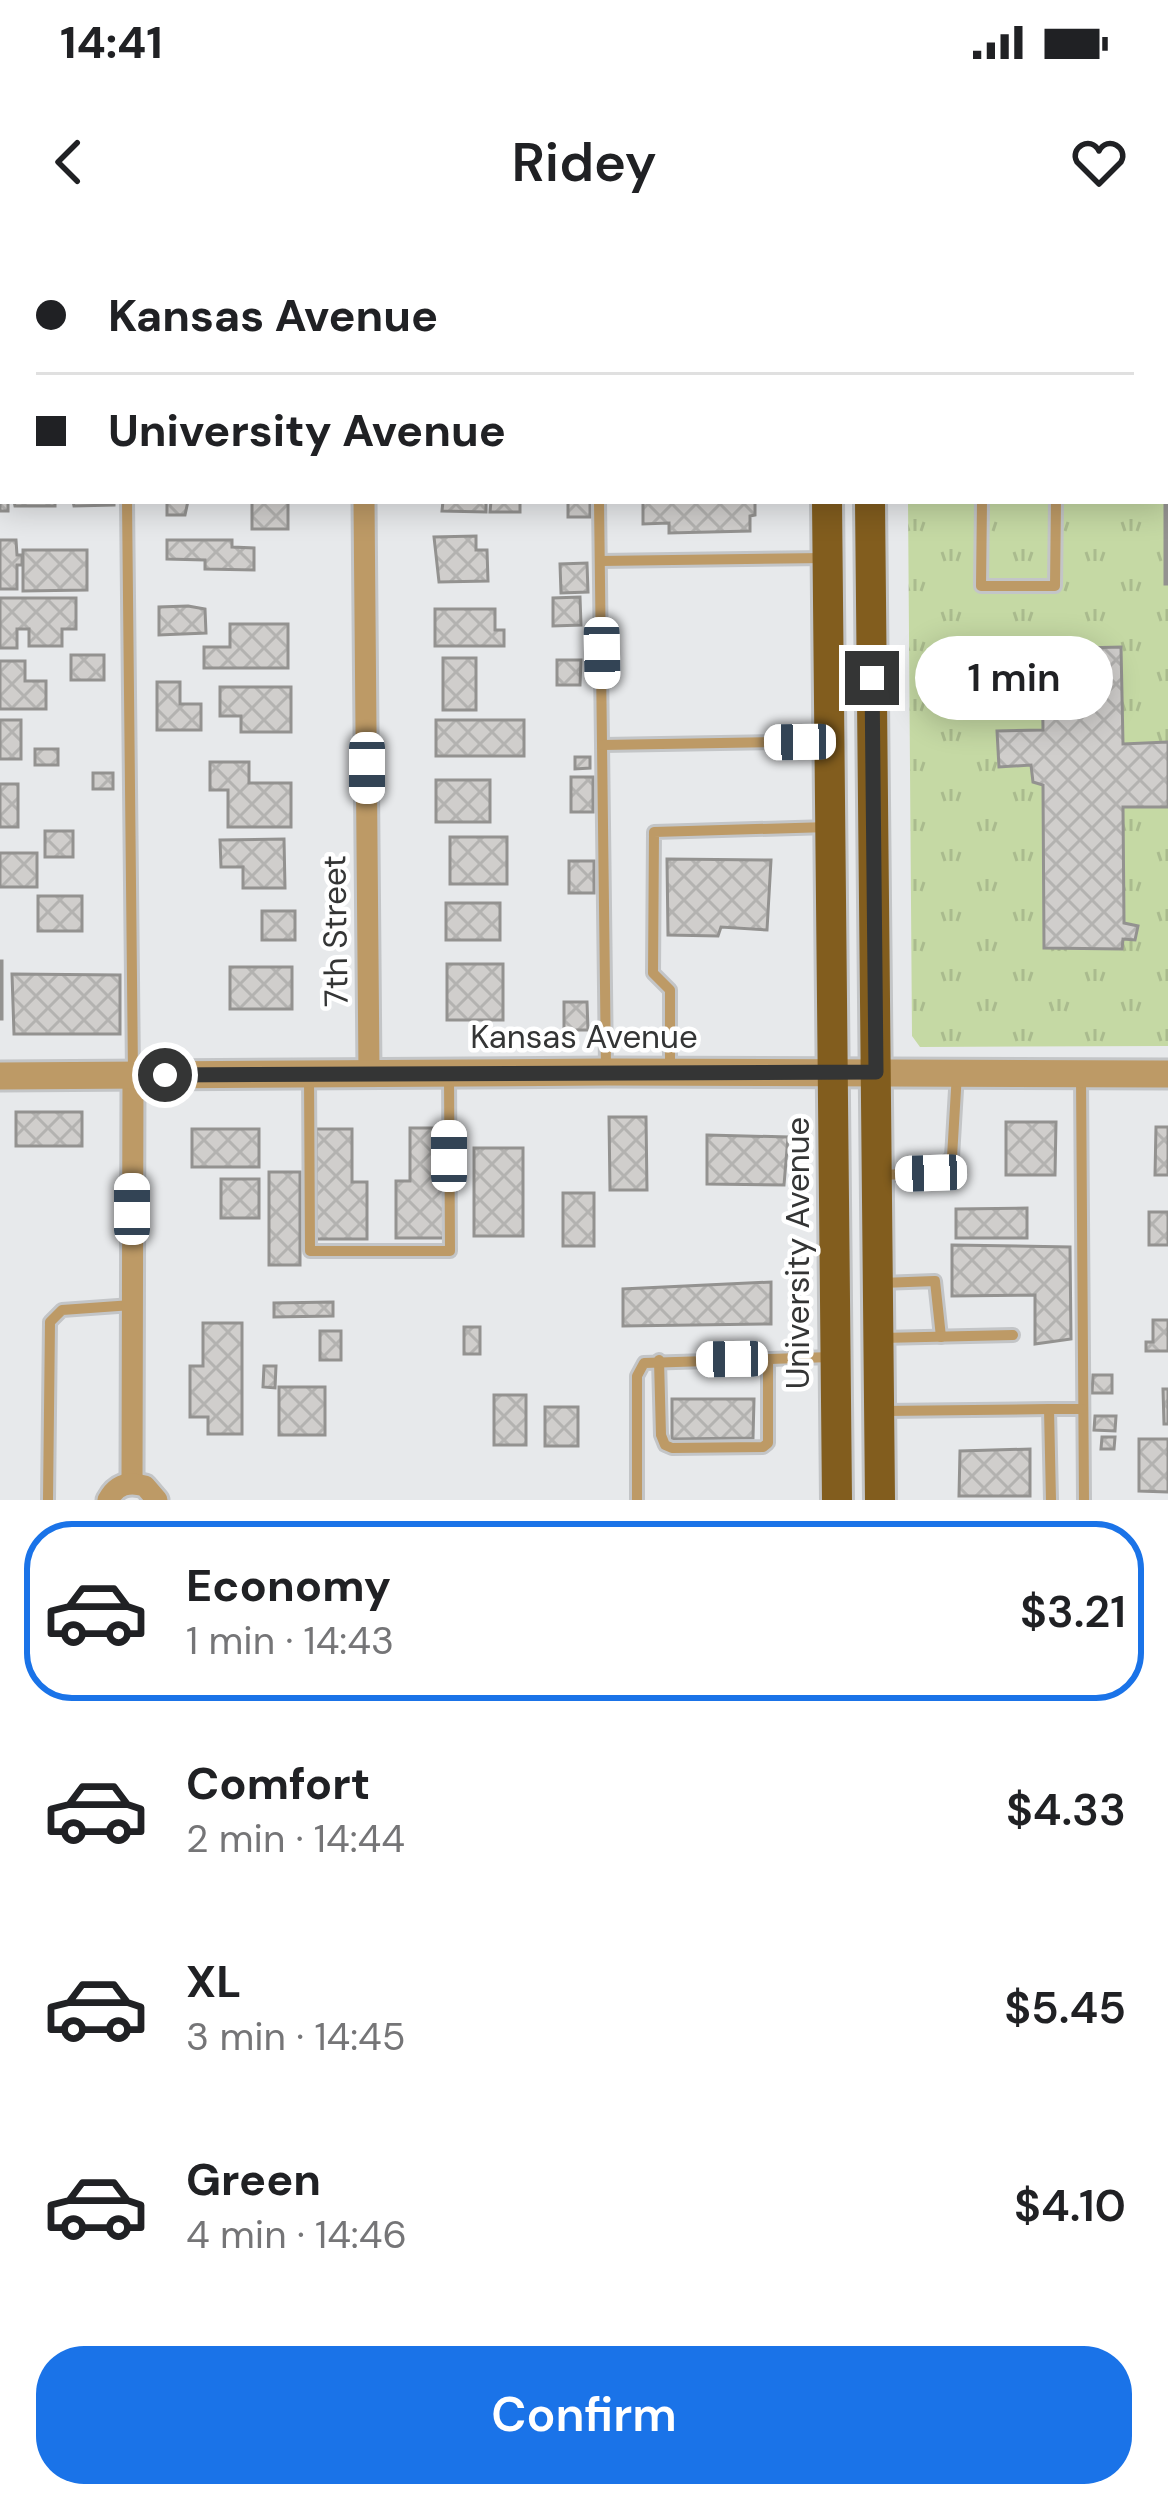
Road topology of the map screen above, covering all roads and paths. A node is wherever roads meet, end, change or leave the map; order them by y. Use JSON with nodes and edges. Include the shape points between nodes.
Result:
{"nodes":[{"id":1,"x":127,"y":504,"type":"edge"},
{"id":2,"x":364,"y":504,"type":"edge"},
{"id":3,"x":599,"y":504,"type":"edge"},
{"id":4,"x":827,"y":504,"type":"edge"},
{"id":5,"x":870,"y":504,"type":"edge"},
{"id":6,"x":982,"y":504,"type":"edge"},
{"id":7,"x":1056,"y":504,"type":"edge"},
{"id":8,"x":828,"y":558,"type":"junction"},
{"id":9,"x":600,"y":561,"type":"junction"},
{"id":10,"x":831,"y":741,"type":"junction"},
{"id":11,"x":603,"y":746,"type":"junction"},
{"id":12,"x":832,"y":827,"type":"junction"},
{"id":13,"x":832,"y":1071,"type":"junction"},
{"id":14,"x":310,"y":1072,"type":"junction"},
{"id":15,"x":370,"y":1072,"type":"junction"},
{"id":16,"x":449,"y":1072,"type":"junction"},
{"id":17,"x":606,"y":1072,"type":"junction"},
{"id":18,"x":670,"y":1072,"type":"junction"},
{"id":19,"x":876,"y":1072,"type":"junction"},
{"id":20,"x":957,"y":1072,"type":"junction"},
{"id":21,"x":1081,"y":1073,"type":"junction"},
{"id":22,"x":1168,"y":1074,"type":"edge"},
{"id":23,"x":133,"y":1075,"type":"junction"},
{"id":24,"x":0,"y":1076,"type":"edge"},
{"id":25,"x":877,"y":1175,"type":"junction"},
{"id":26,"x":877,"y":1283,"type":"junction"},
{"id":27,"x":132,"y":1305,"type":"junction"},
{"id":28,"x":1013,"y":1335,"type":"dead end"},
{"id":29,"x":940,"y":1337,"type":"junction"},
{"id":30,"x":878,"y":1338,"type":"junction"},
{"id":31,"x":835,"y":1357,"type":"junction"},
{"id":32,"x":768,"y":1359,"type":"junction"},
{"id":33,"x":659,"y":1360,"type":"junction"},
{"id":34,"x":1049,"y":1409,"type":"junction"},
{"id":35,"x":1082,"y":1409,"type":"junction"},
{"id":36,"x":878,"y":1411,"type":"junction"},
{"id":37,"x":835,"y":1422,"type":"junction"},
{"id":38,"x":132,"y":1483,"type":"junction"},
{"id":39,"x":48,"y":1500,"type":"edge"},
{"id":40,"x":108,"y":1500,"type":"edge"},
{"id":41,"x":157,"y":1500,"type":"edge"},
{"id":42,"x":638,"y":1500,"type":"edge"},
{"id":43,"x":837,"y":1500,"type":"edge"},
{"id":44,"x":854,"y":1500,"type":"edge"},
{"id":45,"x":880,"y":1500,"type":"edge"},
{"id":46,"x":1051,"y":1500,"type":"edge"},
{"id":47,"x":1084,"y":1500,"type":"edge"}],
"edges":[{"from":1,"to":23,"type":"lane"},
{"from":2,"to":15,"type":"street","name":"7th Street"},
{"from":3,"to":9,"type":"lane"},
{"from":4,"to":8,"type":"main road","name":"University Avenue"},
{"from":5,"to":19,"type":"main road"},
{"from":6,"to":7,"type":"lane","via":[[981,586],[1054,586]]},
{"from":8,"to":9,"type":"lane"},
{"from":8,"to":10,"type":"main road","name":"University Avenue"},
{"from":9,"to":11,"type":"lane"},
{"from":10,"to":11,"type":"lane"},
{"from":10,"to":12,"type":"main road","name":"University Avenue"},
{"from":11,"to":17,"type":"lane"},
{"from":12,"to":13,"type":"main road","name":"University Avenue"},
{"from":12,"to":18,"type":"lane","via":[[653,832],[653,974],[670,990]]},
{"from":13,"to":18,"type":"street","name":"Kansas Avenue"},
{"from":13,"to":19,"type":"street","name":"Kansas Avenue"},
{"from":13,"to":31,"type":"main road","name":"University Avenue"},
{"from":14,"to":15,"type":"street","name":"Kansas Avenue"},
{"from":14,"to":16,"type":"lane","via":[[310,1251],[450,1251]]},
{"from":14,"to":23,"type":"street","name":"Kansas Avenue"},
{"from":15,"to":16,"type":"street","name":"Kansas Avenue"},
{"from":16,"to":17,"type":"street","name":"Kansas Avenue"},
{"from":17,"to":18,"type":"street","name":"Kansas Avenue"},
{"from":19,"to":20,"type":"street","name":"Kansas Avenue"},
{"from":19,"to":25,"type":"main road"},
{"from":20,"to":21,"type":"street","name":"Kansas Avenue"},
{"from":20,"to":25,"type":"lane","via":[[952,1157],[931,1173]]},
{"from":21,"to":22,"type":"street","name":"Kansas Avenue"},
{"from":21,"to":35,"type":"lane"},
{"from":23,"to":24,"type":"street","name":"Kansas Avenue"},
{"from":23,"to":27,"type":"street"},
{"from":25,"to":26,"type":"main road"},
{"from":26,"to":29,"type":"lane","via":[[935,1281]]},
{"from":26,"to":30,"type":"main road"},
{"from":27,"to":38,"type":"street"},
{"from":27,"to":39,"type":"lane","via":[[62,1310],[50,1322]]},
{"from":28,"to":29,"type":"lane"},
{"from":29,"to":30,"type":"lane"},
{"from":30,"to":36,"type":"main road"},
{"from":31,"to":32,"type":"lane"},
{"from":31,"to":37,"type":"main road","name":"University Avenue"},
{"from":32,"to":33,"type":"lane"},
{"from":32,"to":33,"type":"lane","via":[[768,1443],[672,1448],[661,1435]]},
{"from":33,"to":42,"type":"lane","via":[[644,1363],[637,1376]]},
{"from":34,"to":35,"type":"lane"},
{"from":34,"to":36,"type":"lane"},
{"from":34,"to":46,"type":"lane"},
{"from":35,"to":47,"type":"lane"},
{"from":36,"to":45,"type":"main road"},
{"from":37,"to":43,"type":"main road","name":"University Avenue"},
{"from":37,"to":44,"type":"main road","via":[[849,1437]]},
{"from":38,"to":40,"type":"street"},
{"from":38,"to":41,"type":"street"}]}
